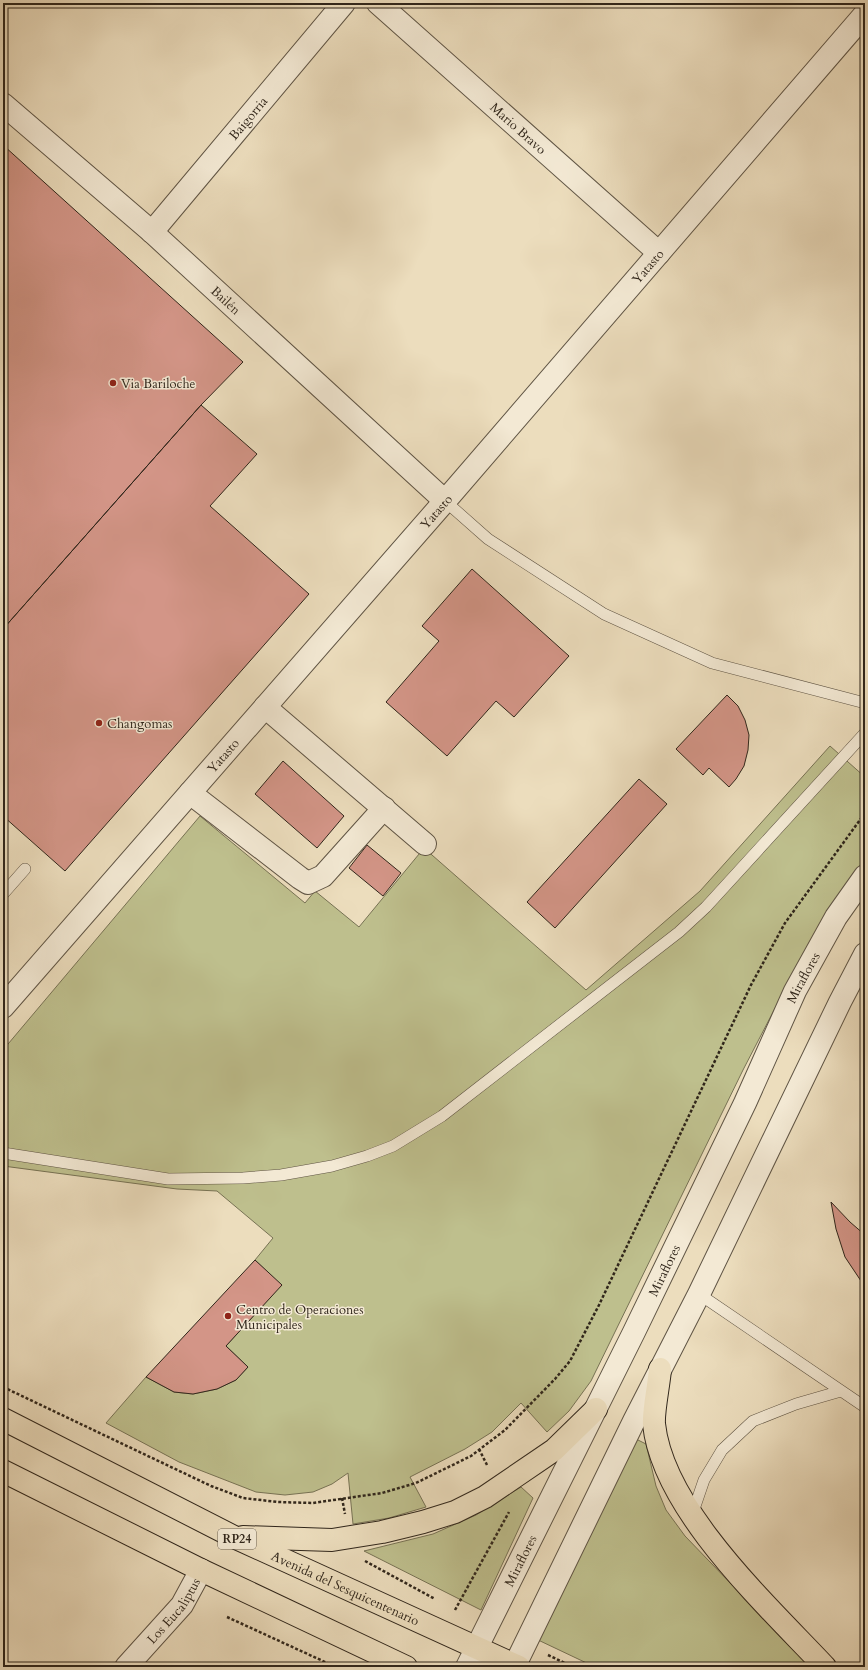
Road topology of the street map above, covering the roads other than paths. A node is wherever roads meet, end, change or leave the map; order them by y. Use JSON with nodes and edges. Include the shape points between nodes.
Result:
{"nodes":[{"id":1,"x":344,"y":3,"type":"edge"},
{"id":2,"x":378,"y":3,"type":"edge"},
{"id":3,"x":865,"y":14,"type":"edge"},
{"id":4,"x":3,"y":104,"type":"edge"},
{"id":5,"x":152,"y":232,"type":"junction"},
{"id":6,"x":659,"y":253,"type":"junction"},
{"id":7,"x":445,"y":501,"type":"junction"},
{"id":8,"x":865,"y":703,"type":"edge"},
{"id":9,"x":265,"y":707,"type":"junction"},
{"id":10,"x":865,"y":733,"type":"edge"},
{"id":11,"x":190,"y":793,"type":"junction"},
{"id":12,"x":384,"y":808,"type":"junction"},
{"id":13,"x":425,"y":844,"type":"dead end"},
{"id":14,"x":25,"y":869,"type":"dead end"},
{"id":15,"x":865,"y":876,"type":"edge"},
{"id":16,"x":3,"y":894,"type":"edge"},
{"id":17,"x":865,"y":954,"type":"edge"},
{"id":18,"x":3,"y":1007,"type":"edge"},
{"id":19,"x":3,"y":1153,"type":"edge"},
{"id":20,"x":699,"y":1294,"type":"junction"},
{"id":21,"x":660,"y":1369,"type":"junction"},
{"id":22,"x":841,"y":1391,"type":"junction"},
{"id":23,"x":865,"y":1407,"type":"edge"},
{"id":24,"x":596,"y":1409,"type":"junction"},
{"id":25,"x":3,"y":1419,"type":"edge"},
{"id":26,"x":3,"y":1471,"type":"edge"},
{"id":27,"x":692,"y":1515,"type":"junction"},
{"id":28,"x":234,"y":1537,"type":"junction"},
{"id":29,"x":201,"y":1570,"type":"junction"},
{"id":30,"x":477,"y":1647,"type":"junction"},
{"id":31,"x":516,"y":1666,"type":"edge"},
{"id":32,"x":126,"y":1667,"type":"edge"},
{"id":33,"x":406,"y":1667,"type":"edge"},
{"id":34,"x":467,"y":1667,"type":"edge"},
{"id":35,"x":825,"y":1667,"type":"edge"}],
"edges":[{"from":1,"to":5,"type":"street","name":"Baigorria"},
{"from":2,"to":6,"type":"street","name":"Mario Bravo"},
{"from":3,"to":6,"type":"street","name":"Yatasto"},
{"from":4,"to":5,"type":"street","name":"Bailén"},
{"from":5,"to":7,"type":"street","name":"Bailén"},
{"from":6,"to":7,"type":"street","name":"Yatasto"},
{"from":7,"to":8,"type":"lane","via":[[488,539],[604,614],[712,663]]},
{"from":7,"to":9,"type":"street","name":"Yatasto"},
{"from":9,"to":11,"type":"street","name":"Yatasto"},
{"from":9,"to":12,"type":"street"},
{"from":10,"to":19,"type":"lane","via":[[706,907],[680,932],[442,1116],[393,1146],[332,1166],[273,1175],[212,1179],[168,1179]]},
{"from":11,"to":12,"type":"street","via":[[308,883],[323,876]]},
{"from":11,"to":18,"type":"street","name":"Yatasto"},
{"from":12,"to":13,"type":"street"},
{"from":14,"to":16,"type":"lane"},
{"from":15,"to":24,"type":"street","name":"Miraflores","via":[[836,917],[795,991],[745,1103]]},
{"from":17,"to":20,"type":"street"},
{"from":20,"to":21,"type":"street"},
{"from":20,"to":22,"type":"lane"},
{"from":21,"to":27,"type":"main road","via":[[654,1423],[669,1476]]},
{"from":21,"to":31,"type":"street"},
{"from":22,"to":23,"type":"lane"},
{"from":22,"to":27,"type":"lane","via":[[796,1404],[753,1421],[722,1450],[704,1480]]},
{"from":24,"to":28,"type":"main road","via":[[554,1450],[485,1497],[455,1512],[382,1532],[332,1540]]},
{"from":24,"to":30,"type":"street","name":"Miraflores"},
{"from":25,"to":28,"type":"main road","name":"Avenida del Sesquicentenario","number":"RP24"},
{"from":26,"to":29,"type":"main road"},
{"from":27,"to":35,"type":"main road","via":[[738,1574]]},
{"from":28,"to":30,"type":"main road","name":"Avenida del Sesquicentenario","number":"RP24"},
{"from":29,"to":32,"type":"street","name":"Los Eucaliptus","via":[[182,1605]]},
{"from":29,"to":33,"type":"main road"},
{"from":30,"to":31,"type":"main road","name":"Avenida del Sesquicentenario","number":"RP24"},
{"from":30,"to":34,"type":"street","name":"Miraflores"}]}
